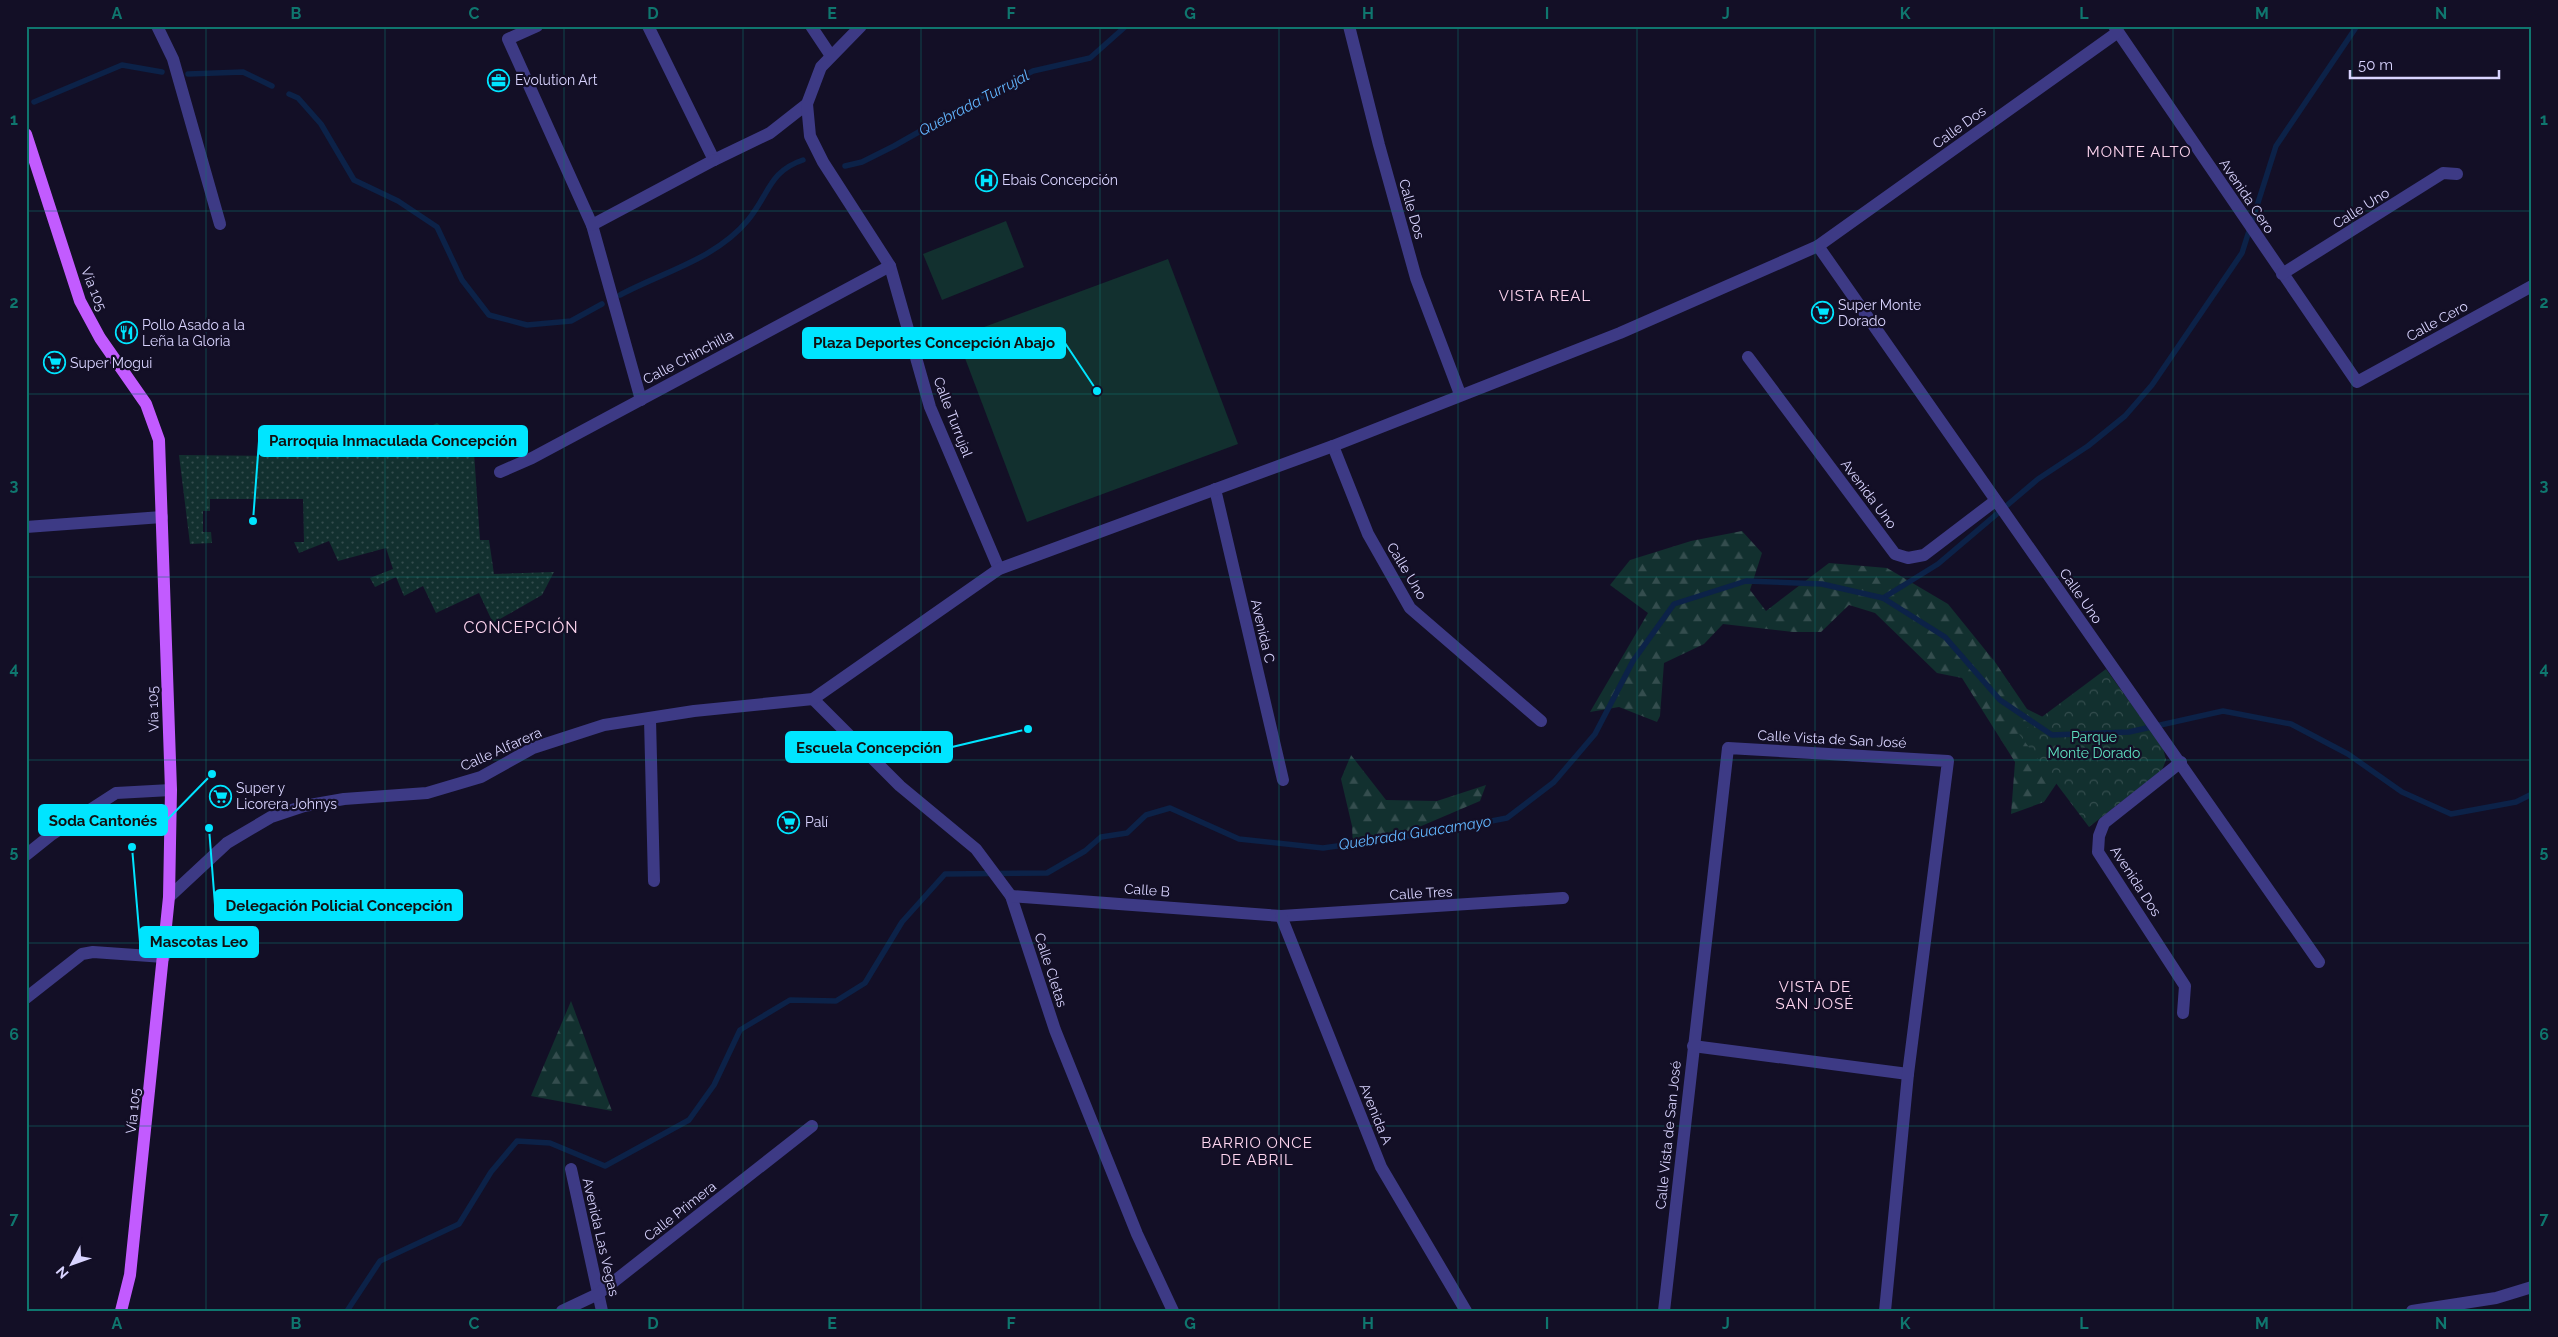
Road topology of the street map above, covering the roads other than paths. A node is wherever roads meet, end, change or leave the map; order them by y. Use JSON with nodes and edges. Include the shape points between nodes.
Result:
{"nodes":[{"id":1,"x":157,"y":26,"type":"edge"},
{"id":2,"x":537,"y":26,"type":"edge"},
{"id":3,"x":648,"y":26,"type":"edge"},
{"id":4,"x":811,"y":26,"type":"edge"},
{"id":5,"x":861,"y":26,"type":"edge"},
{"id":6,"x":1349,"y":26,"type":"edge"},
{"id":7,"x":2116,"y":29,"type":"edge"},
{"id":8,"x":831,"y":56,"type":"junction"},
{"id":9,"x":807,"y":104,"type":"junction"},
{"id":10,"x":26,"y":134,"type":"edge"},
{"id":11,"x":714,"y":160,"type":"junction"},
{"id":12,"x":2456,"y":174,"type":"dead end"},
{"id":13,"x":220,"y":224,"type":"dead end"},
{"id":14,"x":592,"y":225,"type":"junction"},
{"id":15,"x":1818,"y":246,"type":"junction"},
{"id":16,"x":890,"y":266,"type":"junction"},
{"id":17,"x":2282,"y":274,"type":"junction"},
{"id":18,"x":2532,"y":286,"type":"edge"},
{"id":19,"x":1748,"y":357,"type":"dead end"},
{"id":20,"x":2357,"y":382,"type":"joint"},
{"id":21,"x":1460,"y":394,"type":"junction"},
{"id":22,"x":641,"y":400,"type":"junction"},
{"id":23,"x":1333,"y":446,"type":"junction"},
{"id":24,"x":500,"y":472,"type":"dead end"},
{"id":25,"x":1215,"y":489,"type":"junction"},
{"id":26,"x":1995,"y":501,"type":"junction"},
{"id":27,"x":162,"y":517,"type":"junction"},
{"id":28,"x":26,"y":527,"type":"edge"},
{"id":29,"x":999,"y":569,"type":"junction"},
{"id":30,"x":813,"y":699,"type":"junction"},
{"id":31,"x":650,"y":719,"type":"junction"},
{"id":32,"x":1541,"y":721,"type":"dead end"},
{"id":33,"x":2181,"y":762,"type":"junction"},
{"id":34,"x":1283,"y":780,"type":"dead end"},
{"id":35,"x":171,"y":790,"type":"junction"},
{"id":36,"x":26,"y":855,"type":"edge"},
{"id":37,"x":654,"y":881,"type":"dead end"},
{"id":38,"x":1011,"y":896,"type":"junction"},
{"id":39,"x":169,"y":897,"type":"junction"},
{"id":40,"x":1563,"y":898,"type":"dead end"},
{"id":41,"x":1281,"y":916,"type":"junction"},
{"id":42,"x":164,"y":958,"type":"junction"},
{"id":43,"x":2319,"y":962,"type":"dead end"},
{"id":44,"x":26,"y":998,"type":"edge"},
{"id":45,"x":2183,"y":1013,"type":"dead end"},
{"id":46,"x":1693,"y":1046,"type":"junction"},
{"id":47,"x":1908,"y":1074,"type":"junction"},
{"id":48,"x":812,"y":1126,"type":"dead end"},
{"id":49,"x":570,"y":1169,"type":"dead end"},
{"id":50,"x":2532,"y":1287,"type":"edge"},
{"id":51,"x":598,"y":1294,"type":"junction"},
{"id":52,"x":122,"y":1311,"type":"edge"},
{"id":53,"x":562,"y":1311,"type":"edge"},
{"id":54,"x":602,"y":1311,"type":"edge"},
{"id":55,"x":1173,"y":1311,"type":"edge"},
{"id":56,"x":1466,"y":1311,"type":"edge"},
{"id":57,"x":1664,"y":1311,"type":"edge"},
{"id":58,"x":1884,"y":1311,"type":"edge"},
{"id":59,"x":2412,"y":1311,"type":"edge"}],
"edges":[{"from":1,"to":13,"type":"street","via":[[173,59]]},
{"from":2,"to":14,"type":"street","via":[[508,39]]},
{"from":3,"to":11,"type":"street"},
{"from":4,"to":8,"type":"street"},
{"from":5,"to":8,"type":"street","name":"Calle Turrujal"},
{"from":6,"to":21,"type":"street","name":"Calle Dos","via":[[1416,278]]},
{"from":7,"to":15,"type":"street","name":"Calle Dos"},
{"from":7,"to":17,"type":"street","name":"Avenida Cero"},
{"from":8,"to":9,"type":"street","name":"Calle Turrujal","via":[[821,67]]},
{"from":9,"to":11,"type":"street","via":[[770,133]]},
{"from":9,"to":16,"type":"street","name":"Calle Turrujal","via":[[810,136],[823,162]]},
{"from":10,"to":27,"type":"main road","name":"Vía 105","via":[[80,301],[100,338],[146,404],[157,433]]},
{"from":11,"to":14,"type":"street"},
{"from":12,"to":17,"type":"street","name":"Calle Uno","via":[[2443,173]]},
{"from":14,"to":22,"type":"street"},
{"from":15,"to":21,"type":"street","name":"Calle Dos","via":[[1620,333]]},
{"from":15,"to":26,"type":"street","name":"Calle Uno"},
{"from":16,"to":22,"type":"street","name":"Calle Chinchilla"},
{"from":16,"to":29,"type":"street","name":"Calle Turrujal","via":[[930,407]]},
{"from":17,"to":20,"type":"street","name":"Avenida Cero"},
{"from":18,"to":20,"type":"street","name":"Calle Cero"},
{"from":19,"to":26,"type":"street","name":"Avenida Uno","via":[[1895,554],[1908,558],[1924,555]]},
{"from":21,"to":23,"type":"street","name":"Calle Dos"},
{"from":22,"to":24,"type":"street","name":"Calle Chinchilla"},
{"from":23,"to":25,"type":"street","name":"Calle Dos"},
{"from":23,"to":32,"type":"street","name":"Calle Uno","via":[[1368,534],[1410,608]]},
{"from":25,"to":29,"type":"street","name":"Calle Dos"},
{"from":25,"to":34,"type":"street","name":"Avenida C"},
{"from":26,"to":33,"type":"street","name":"Calle Uno"},
{"from":27,"to":28,"type":"street"},
{"from":27,"to":35,"type":"main road","name":"Vía 105"},
{"from":29,"to":30,"type":"street"},
{"from":30,"to":31,"type":"street","name":"Calle Alfarera","via":[[694,711]]},
{"from":30,"to":38,"type":"street","name":"Calle Cletas","via":[[900,786],[976,849]]},
{"from":31,"to":37,"type":"street"},
{"from":31,"to":39,"type":"street","name":"Calle Alfarera","via":[[604,725],[533,748],[481,777],[427,793],[344,799],[304,806],[272,818],[227,843]]},
{"from":33,"to":43,"type":"street","name":"Calle Uno"},
{"from":33,"to":45,"type":"street","name":"Avenida Dos","via":[[2104,823],[2098,852],[2185,986]]},
{"from":35,"to":36,"type":"street","via":[[116,793]]},
{"from":35,"to":39,"type":"main road","name":"Vía 105"},
{"from":38,"to":41,"type":"street","name":"Calle B"},
{"from":38,"to":55,"type":"street","name":"Calle Cletas","via":[[1055,1030],[1137,1234]]},
{"from":39,"to":42,"type":"main road","name":"Vía 105"},
{"from":40,"to":41,"type":"street","name":"Calle Tres"},
{"from":41,"to":56,"type":"street","name":"Avenida A","via":[[1380,1167]]},
{"from":42,"to":44,"type":"street","via":[[93,952],[82,954]]},
{"from":42,"to":52,"type":"main road","name":"Vía 105","via":[[130,1275]]},
{"from":46,"to":47,"type":"street"},
{"from":46,"to":47,"type":"street","name":"Calle Vista de San José","via":[[1728,748],[1948,761]]},
{"from":46,"to":57,"type":"street","name":"Calle Vista de San José"},
{"from":47,"to":58,"type":"street","name":"Calle Vista de San José"},
{"from":48,"to":51,"type":"street","name":"Calle Primera"},
{"from":49,"to":51,"type":"street","name":"Avenida Las Vegas"},
{"from":50,"to":59,"type":"street","via":[[2496,1298]]},
{"from":51,"to":53,"type":"street","name":"Calle Primera"},
{"from":51,"to":54,"type":"street","name":"Avenida Las Vegas"}]}
